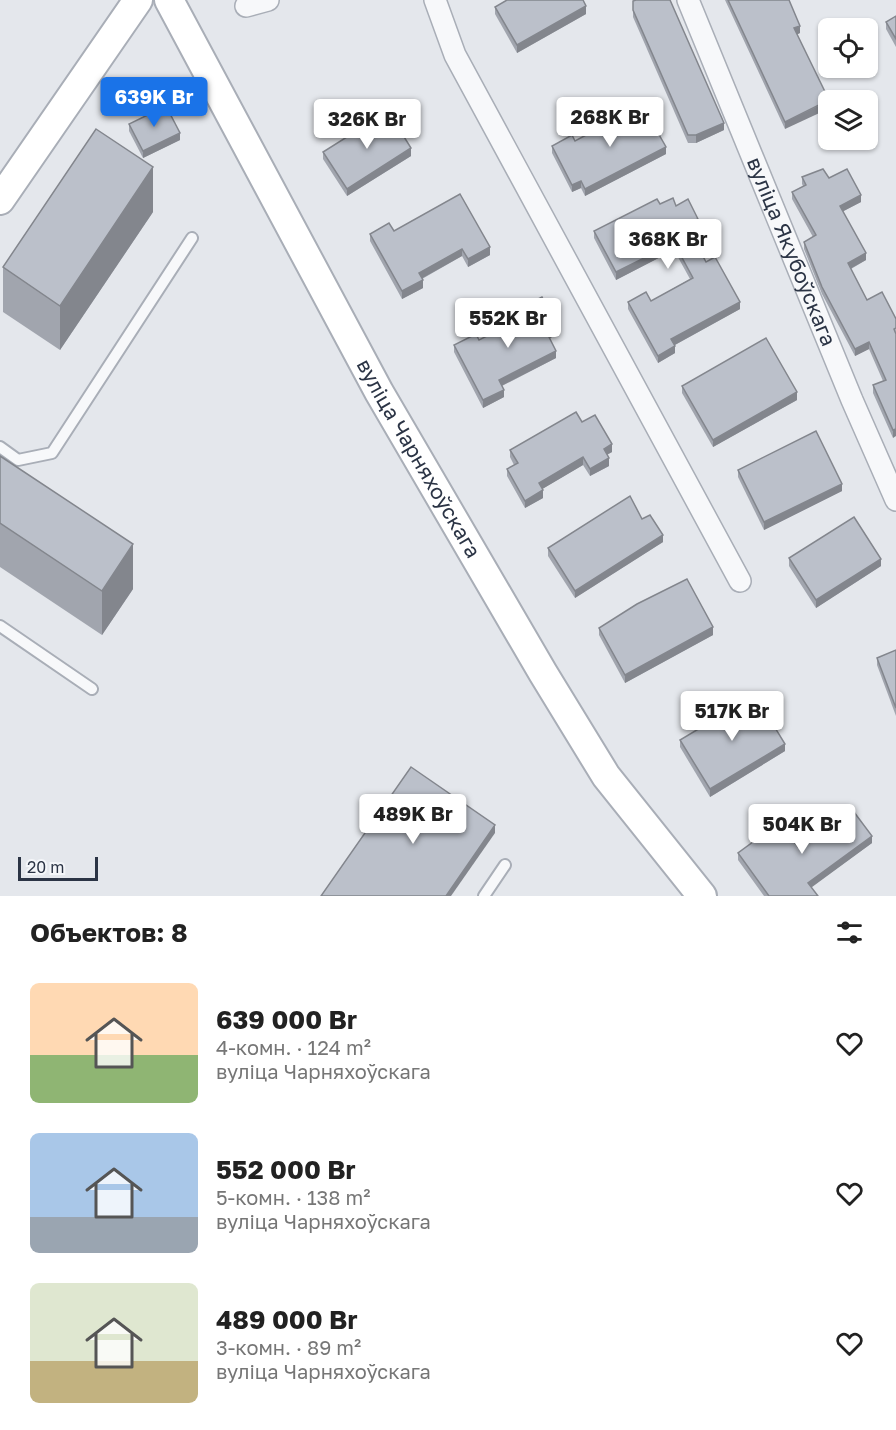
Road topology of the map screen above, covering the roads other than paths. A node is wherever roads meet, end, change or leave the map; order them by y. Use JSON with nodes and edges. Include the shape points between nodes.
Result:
{"nodes":[{"id":1,"x":138,"y":0,"type":"edge"},
{"id":2,"x":170,"y":0,"type":"edge"},
{"id":3,"x":268,"y":0,"type":"edge"},
{"id":4,"x":435,"y":0,"type":"edge"},
{"id":5,"x":688,"y":0,"type":"edge"},
{"id":6,"x":246,"y":6,"type":"dead end"},
{"id":7,"x":0,"y":200,"type":"edge"},
{"id":8,"x":192,"y":238,"type":"dead end"},
{"id":9,"x":0,"y":447,"type":"edge"},
{"id":10,"x":896,"y":500,"type":"edge"},
{"id":11,"x":740,"y":581,"type":"dead end"},
{"id":12,"x":0,"y":626,"type":"edge"},
{"id":13,"x":92,"y":689,"type":"dead end"},
{"id":14,"x":505,"y":865,"type":"dead end"},
{"id":15,"x":484,"y":896,"type":"edge"},
{"id":16,"x":702,"y":896,"type":"edge"}],
"edges":[{"from":1,"to":7,"type":"street"},
{"from":2,"to":16,"type":"street","name":"вуліца Чарняхоўскага","via":[[379,392],[543,673],[606,776]]},
{"from":3,"to":6,"type":"street"},
{"from":4,"to":11,"type":"street","via":[[455,55]]},
{"from":5,"to":10,"type":"street","name":"вуліца Якубоўскага"},
{"from":8,"to":9,"type":"lane","via":[[52,453],[18,460]]},
{"from":12,"to":13,"type":"lane"},
{"from":14,"to":15,"type":"lane"}]}
